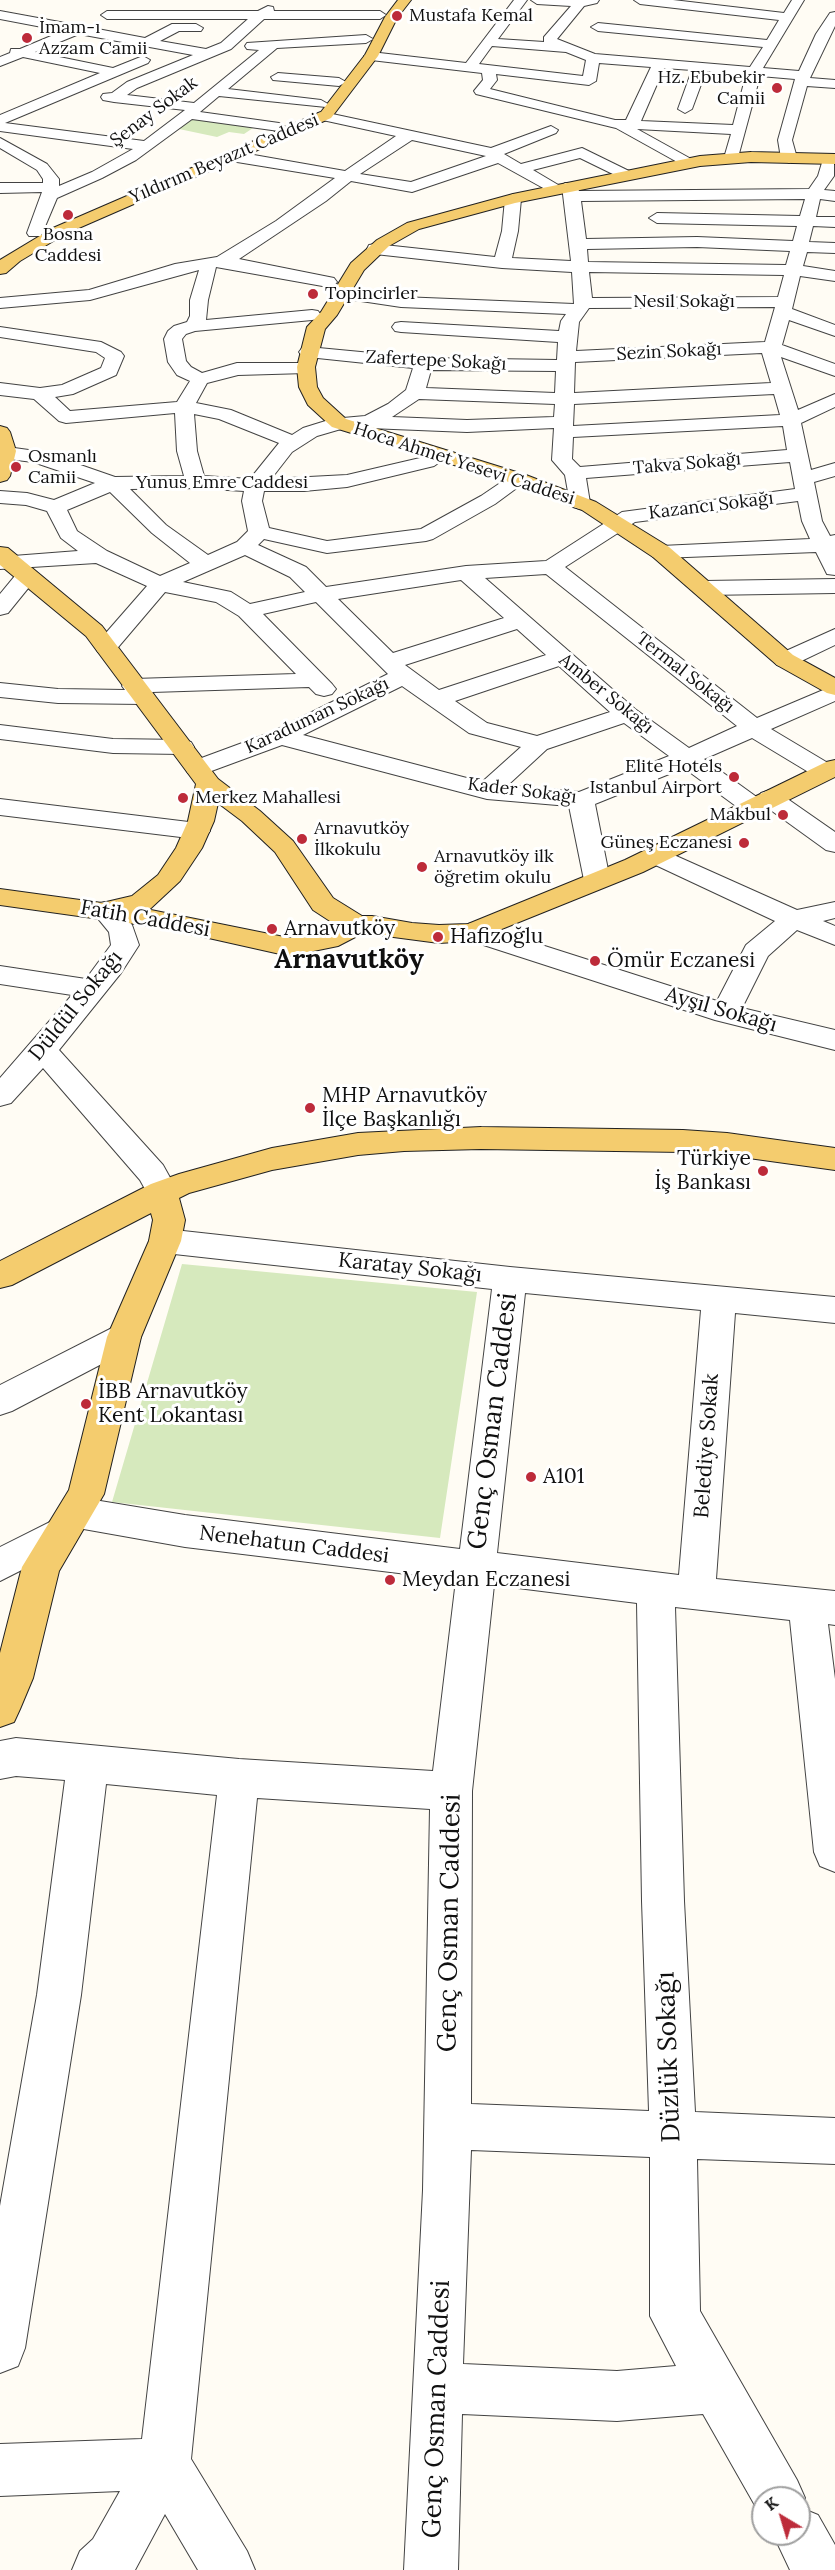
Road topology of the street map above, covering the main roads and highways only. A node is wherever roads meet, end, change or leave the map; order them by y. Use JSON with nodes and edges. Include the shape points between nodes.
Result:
{"nodes":[{"id":1,"x":396,"y":1,"type":"edge"},
{"id":2,"x":322,"y":110,"type":"junction"},
{"id":3,"x":231,"y":148,"type":"junction"},
{"id":4,"x":827,"y":174,"type":"edge"},
{"id":5,"x":484,"y":206,"type":"junction"},
{"id":6,"x":0,"y":255,"type":"edge"},
{"id":7,"x":0,"y":269,"type":"edge"},
{"id":8,"x":334,"y":287,"type":"junction"},
{"id":9,"x":2,"y":445,"type":"edge"},
{"id":10,"x":0,"y":475,"type":"edge"},
{"id":11,"x":9,"y":564,"type":"edge"},
{"id":12,"x":785,"y":660,"type":"junction"},
{"id":13,"x":835,"y":676,"type":"edge"},
{"id":14,"x":835,"y":690,"type":"edge"},
{"id":15,"x":829,"y":769,"type":"edge"},
{"id":16,"x":203,"y":776,"type":"junction"},
{"id":17,"x":251,"y":816,"type":"junction"},
{"id":18,"x":199,"y":826,"type":"junction"},
{"id":19,"x":0,"y":897,"type":"edge"},
{"id":20,"x":105,"y":910,"type":"junction"},
{"id":21,"x":357,"y":925,"type":"junction"},
{"id":22,"x":835,"y":1159,"type":"edge"},
{"id":23,"x":162,"y":1192,"type":"junction"},
{"id":24,"x":0,"y":1276,"type":"edge"},
{"id":25,"x":0,"y":1709,"type":"edge"}],
"edges":[{"from":1,"to":2,"type":"main road","via":[[380,15]]},
{"from":1,"to":2,"type":"main road","name":"Yıldırım Beyazıt Caddesi","via":[[371,56],[335,106]]},
{"from":2,"to":3,"type":"main road","name":"Yıldırım Beyazıt Caddesi"},
{"from":2,"to":3,"type":"main road"},
{"from":3,"to":6,"type":"main road","via":[[35,233]]},
{"from":3,"to":7,"type":"main road","name":"Yıldırım Beyazıt Caddesi","via":[[59,231]]},
{"from":4,"to":5,"type":"main road","via":[[789,158],[732,158],[682,164]]},
{"from":5,"to":8,"type":"main road","via":[[413,226],[392,237]]},
{"from":5,"to":8,"type":"main road","via":[[437,213],[387,228],[350,255]]},
{"from":8,"to":12,"type":"main road","name":"Hoca Ahmet Yesevi Caddesi","via":[[328,315],[314,321],[307,360],[308,387],[315,401],[339,423],[519,479],[580,503],[661,552]]},
{"from":9,"to":10,"type":"main road"},
{"from":11,"to":16,"type":"main road","via":[[81,619]]},
{"from":12,"to":13,"type":"main road","name":"Hoca Ahmet Yesevi Caddesi"},
{"from":12,"to":14,"type":"main road","name":"Hoca Ahmet Yesevi Caddesi"},
{"from":15,"to":21,"type":"main road","via":[[656,855],[472,932],[439,934]]},
{"from":16,"to":17,"type":"main road"},
{"from":16,"to":18,"type":"main road"},
{"from":17,"to":18,"type":"main road","via":[[220,815]]},
{"from":17,"to":21,"type":"main road","via":[[284,847],[323,903]]},
{"from":18,"to":20,"type":"main road","via":[[167,881],[151,896],[130,907]]},
{"from":19,"to":20,"type":"main road","name":"Fatih Caddesi"},
{"from":20,"to":21,"type":"main road","name":"Fatih Caddesi","via":[[289,947],[328,940]]},
{"from":22,"to":23,"type":"main road","via":[[683,1141],[404,1140],[272,1159],[202,1176]]},
{"from":23,"to":24,"type":"main road"},
{"from":23,"to":25,"type":"main road","via":[[169,1220],[165,1241],[124,1337],[86,1494],[41,1567],[14,1678]]}]}
